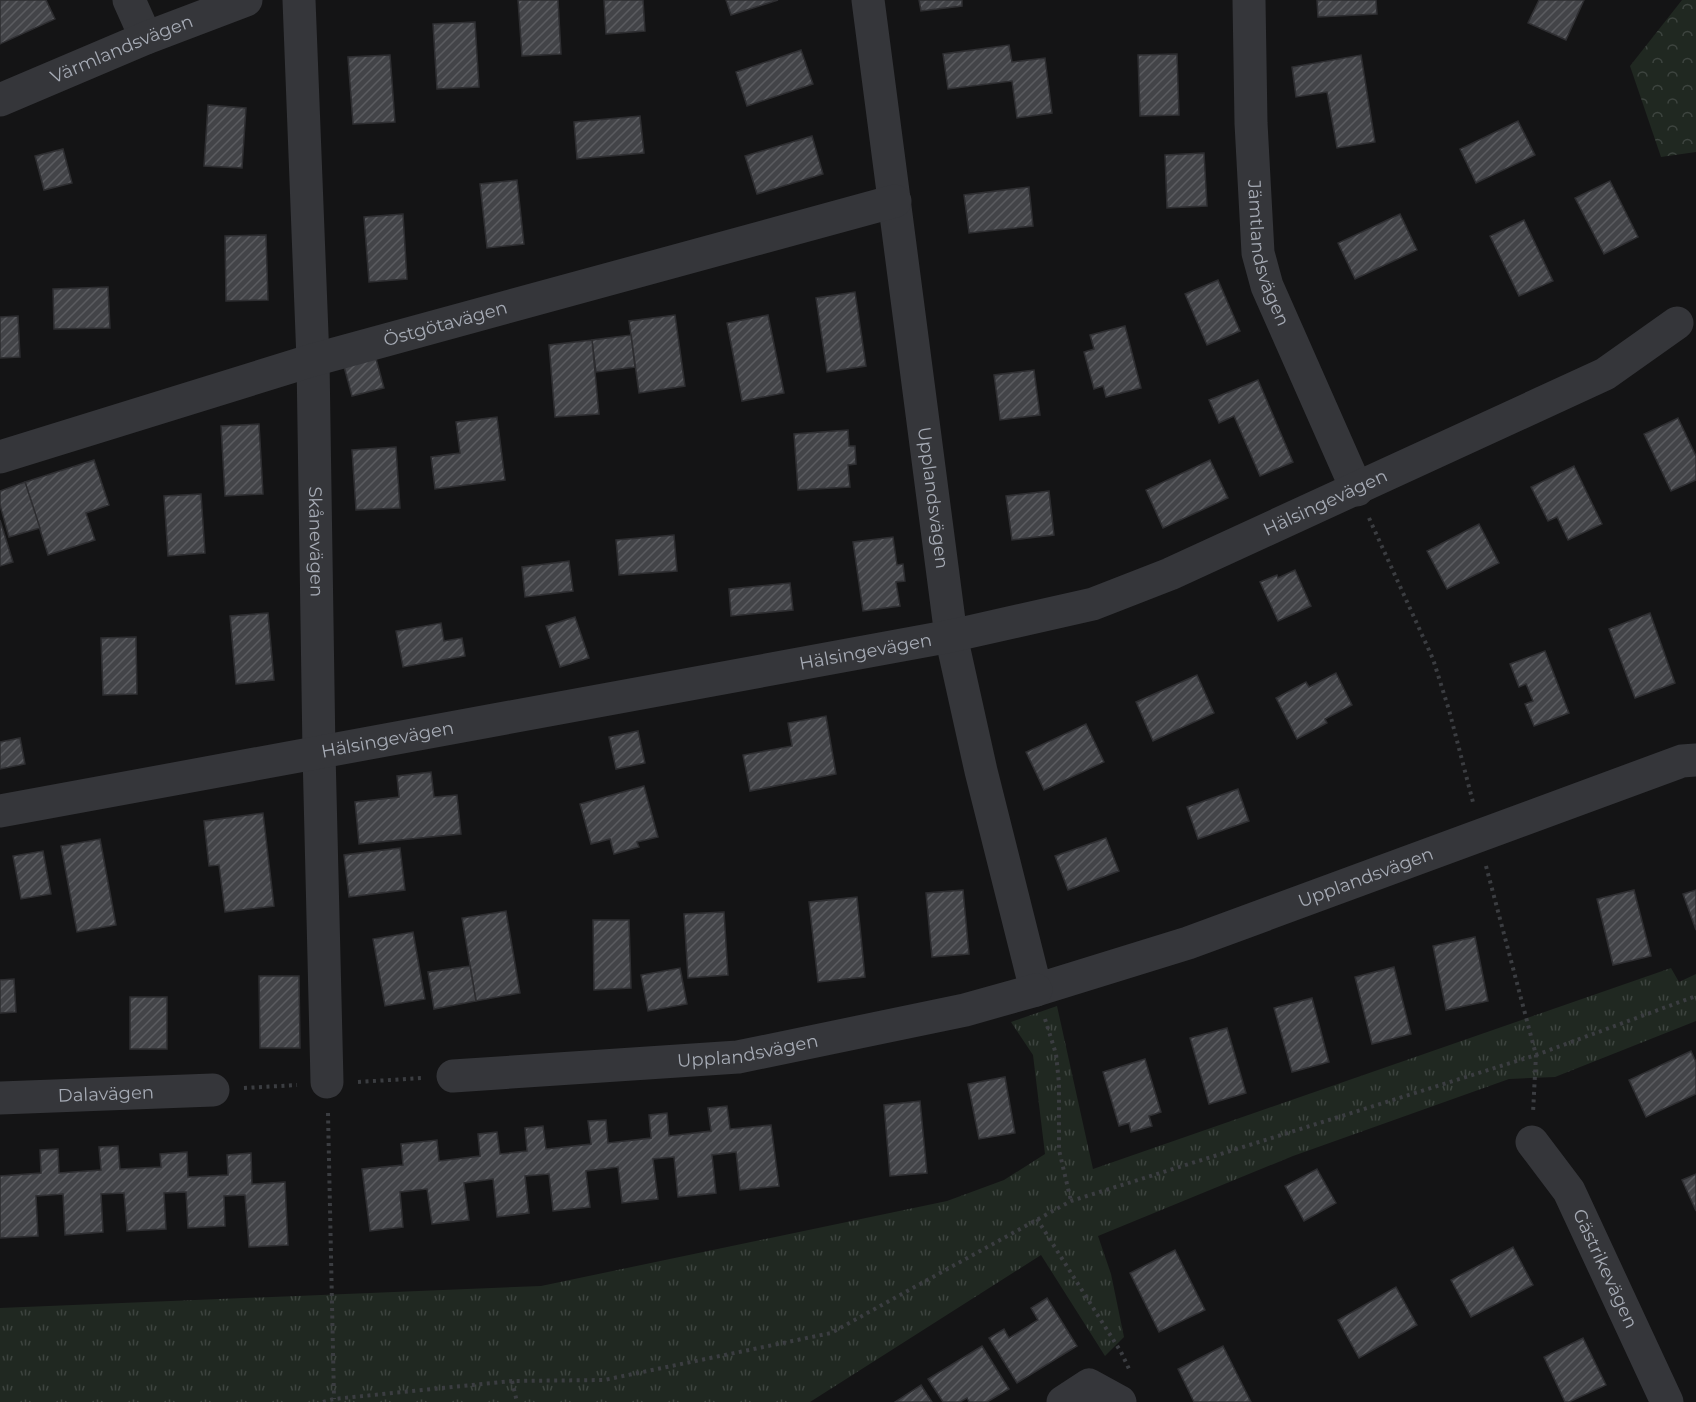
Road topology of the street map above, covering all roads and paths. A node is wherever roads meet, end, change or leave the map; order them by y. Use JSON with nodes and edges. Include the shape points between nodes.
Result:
{"nodes":[{"id":1,"x":129,"y":0,"type":"edge"},
{"id":2,"x":246,"y":0,"type":"edge"},
{"id":3,"x":298,"y":0,"type":"edge"},
{"id":4,"x":868,"y":0,"type":"edge"},
{"id":5,"x":1249,"y":0,"type":"edge"},
{"id":6,"x":146,"y":38,"type":"junction"},
{"id":7,"x":0,"y":100,"type":"edge"},
{"id":8,"x":895,"y":201,"type":"junction"},
{"id":9,"x":1677,"y":323,"type":"dead end"},
{"id":10,"x":312,"y":360,"type":"junction"},
{"id":11,"x":0,"y":457,"type":"edge"},
{"id":12,"x":1357,"y":490,"type":"junction"},
{"id":13,"x":951,"y":636,"type":"junction"},
{"id":14,"x":319,"y":752,"type":"junction"},
{"id":15,"x":1696,"y":760,"type":"edge"},
{"id":16,"x":0,"y":811,"type":"edge"},
{"id":17,"x":1036,"y":990,"type":"junction"},
{"id":18,"x":1696,"y":996,"type":"edge"},
{"id":19,"x":453,"y":1077,"type":"dead end"},
{"id":20,"x":327,"y":1082,"type":"joint"},
{"id":21,"x":213,"y":1090,"type":"dead end"},
{"id":22,"x":0,"y":1098,"type":"edge"},
{"id":23,"x":1532,"y":1142,"type":"dead end"},
{"id":24,"x":1071,"y":1201,"type":"junction"},
{"id":25,"x":1037,"y":1219,"type":"junction"},
{"id":26,"x":512,"y":1381,"type":"junction"},
{"id":27,"x":1126,"y":1390,"type":"edge"},
{"id":28,"x":334,"y":1399,"type":"junction"},
{"id":29,"x":323,"y":1402,"type":"edge"},
{"id":30,"x":518,"y":1402,"type":"edge"},
{"id":31,"x":1063,"y":1402,"type":"edge"},
{"id":32,"x":1667,"y":1402,"type":"edge"}],
"edges":[{"from":1,"to":6,"type":"street"},
{"from":2,"to":6,"type":"street","name":"Värmlandsvägen"},
{"from":3,"to":10,"type":"street","name":"Skånevägen"},
{"from":4,"to":8,"type":"street","name":"Upplandsvägen"},
{"from":5,"to":12,"type":"street","name":"Jämtlandsvägen","via":[[1258,253],[1267,286]]},
{"from":6,"to":7,"type":"street","name":"Värmlandsvägen"},
{"from":8,"to":10,"type":"street","name":"Östgötavägen"},
{"from":8,"to":13,"type":"street","name":"Upplandsvägen"},
{"from":9,"to":12,"type":"street","name":"Hälsingevägen","via":[[1605,374]]},
{"from":10,"to":11,"type":"street","name":"Östgötavägen"},
{"from":10,"to":14,"type":"street","name":"Skånevägen"},
{"from":12,"to":13,"type":"street","name":"Hälsingevägen","via":[[1093,604]]},
{"from":13,"to":14,"type":"street","name":"Hälsingevägen"},
{"from":13,"to":17,"type":"street","name":"Upplandsvägen"},
{"from":14,"to":16,"type":"street","name":"Hälsingevägen"},
{"from":14,"to":20,"type":"street","name":"Skånevägen"},
{"from":15,"to":17,"type":"street","name":"Upplandsvägen","via":[[1682,761],[1188,943]]},
{"from":17,"to":19,"type":"street","name":"Upplandsvägen","via":[[965,1010],[738,1057]]},
{"from":17,"to":24,"type":"path","via":[[1056,1054],[1059,1150]]},
{"from":18,"to":24,"type":"path","via":[[1536,1055]]},
{"from":20,"to":28,"type":"path"},
{"from":21,"to":22,"type":"street","name":"Dalavägen"},
{"from":23,"to":32,"type":"street","name":"Gästrikevägen","via":[[1569,1191]]},
{"from":24,"to":25,"type":"path"},
{"from":25,"to":26,"type":"path","via":[[831,1333],[604,1380]]},
{"from":25,"to":27,"type":"path","via":[[1121,1352]]},
{"from":26,"to":28,"type":"path"},
{"from":26,"to":30,"type":"path"},
{"from":27,"to":31,"type":"street","via":[[1089,1385]]},
{"from":28,"to":29,"type":"path"}]}
